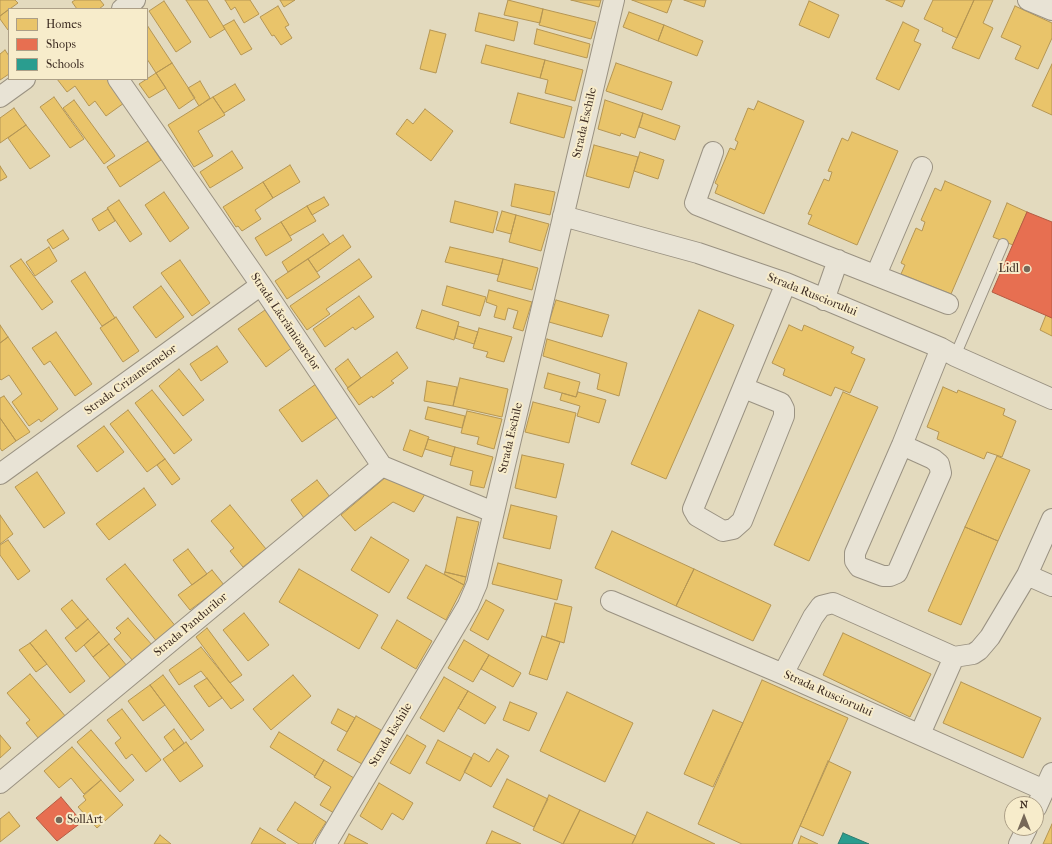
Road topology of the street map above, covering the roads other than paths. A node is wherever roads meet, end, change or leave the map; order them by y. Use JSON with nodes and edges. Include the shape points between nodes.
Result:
{"nodes":[{"id":1,"x":135,"y":0,"type":"edge"},
{"id":2,"x":614,"y":0,"type":"edge"},
{"id":3,"x":1028,"y":0,"type":"edge"},
{"id":4,"x":123,"y":8,"type":"edge"},
{"id":5,"x":1052,"y":10,"type":"edge"},
{"id":6,"x":24,"y":80,"type":"edge"},
{"id":7,"x":119,"y":80,"type":"edge"},
{"id":8,"x":0,"y":97,"type":"edge"},
{"id":9,"x":713,"y":152,"type":"dead end"},
{"id":10,"x":922,"y":167,"type":"dead end"},
{"id":11,"x":563,"y":216,"type":"junction"},
{"id":12,"x":1003,"y":244,"type":"dead end"},
{"id":13,"x":838,"y":260,"type":"junction"},
{"id":14,"x":876,"y":275,"type":"junction"},
{"id":15,"x":786,"y":283,"type":"junction"},
{"id":16,"x":262,"y":285,"type":"junction"},
{"id":17,"x":824,"y":300,"type":"junction"},
{"id":18,"x":948,"y":304,"type":"dead end"},
{"id":19,"x":948,"y":352,"type":"junction"},
{"id":20,"x":744,"y":388,"type":"junction"},
{"id":21,"x":1052,"y":400,"type":"edge"},
{"id":22,"x":902,"y":445,"type":"junction"},
{"id":23,"x":382,"y":466,"type":"junction"},
{"id":24,"x":0,"y":474,"type":"edge"},
{"id":25,"x":494,"y":512,"type":"junction"},
{"id":26,"x":1052,"y":519,"type":"edge"},
{"id":27,"x":1027,"y":575,"type":"junction"},
{"id":28,"x":1052,"y":586,"type":"edge"},
{"id":29,"x":611,"y":601,"type":"dead end"},
{"id":30,"x":954,"y":658,"type":"junction"},
{"id":31,"x":783,"y":674,"type":"junction"},
{"id":32,"x":920,"y":734,"type":"junction"},
{"id":33,"x":1048,"y":781,"type":"edge"},
{"id":34,"x":0,"y":783,"type":"edge"},
{"id":35,"x":1041,"y":796,"type":"edge"},
{"id":36,"x":326,"y":844,"type":"edge"}],
"edges":[{"from":1,"to":4,"type":"street"},
{"from":2,"to":11,"type":"street","name":"Strada Eschile"},
{"from":3,"to":5,"type":"street"},
{"from":6,"to":8,"type":"street"},
{"from":7,"to":16,"type":"street","name":"Strada Lăcrămioarelor"},
{"from":9,"to":13,"type":"street","via":[[695,203],[697,205]]},
{"from":10,"to":14,"type":"street"},
{"from":11,"to":15,"type":"street","name":"Strada Rusciorului","via":[[698,253]]},
{"from":11,"to":25,"type":"street","name":"Strada Eschile"},
{"from":12,"to":19,"type":"lane"},
{"from":13,"to":14,"type":"street"},
{"from":13,"to":17,"type":"street"},
{"from":14,"to":18,"type":"street"},
{"from":15,"to":17,"type":"street","name":"Strada Rusciorului"},
{"from":15,"to":20,"type":"street"},
{"from":16,"to":23,"type":"street","name":"Strada Lăcrămioarelor"},
{"from":16,"to":24,"type":"street","name":"Strada Crizantemelor"},
{"from":17,"to":19,"type":"street","name":"Strada Rusciorului"},
{"from":19,"to":21,"type":"street","name":"Strada Rusciorului"},
{"from":19,"to":22,"type":"street"},
{"from":20,"to":20,"type":"street","via":[[693,509],[697,516],[723,531],[733,529],[742,521],[784,416],[781,403]]},
{"from":22,"to":22,"type":"street","via":[[855,553],[855,561],[859,567],[883,576],[897,573],[941,473],[939,464],[933,459]]},
{"from":23,"to":25,"type":"street"},
{"from":23,"to":34,"type":"street","name":"Strada Pandurilor"},
{"from":25,"to":36,"type":"street","name":"Strada Eschile","via":[[477,584],[468,605]]},
{"from":26,"to":27,"type":"street"},
{"from":27,"to":28,"type":"street"},
{"from":27,"to":30,"type":"street","via":[[990,637],[979,650]]},
{"from":29,"to":31,"type":"street","name":"Strada Rusciorului"},
{"from":30,"to":31,"type":"street","via":[[834,603],[821,606],[813,617]]},
{"from":30,"to":32,"type":"street"},
{"from":31,"to":32,"type":"street","name":"Strada Rusciorului"},
{"from":32,"to":33,"type":"street","name":"Strada Rusciorului"},
{"from":33,"to":35,"type":"street"}]}
